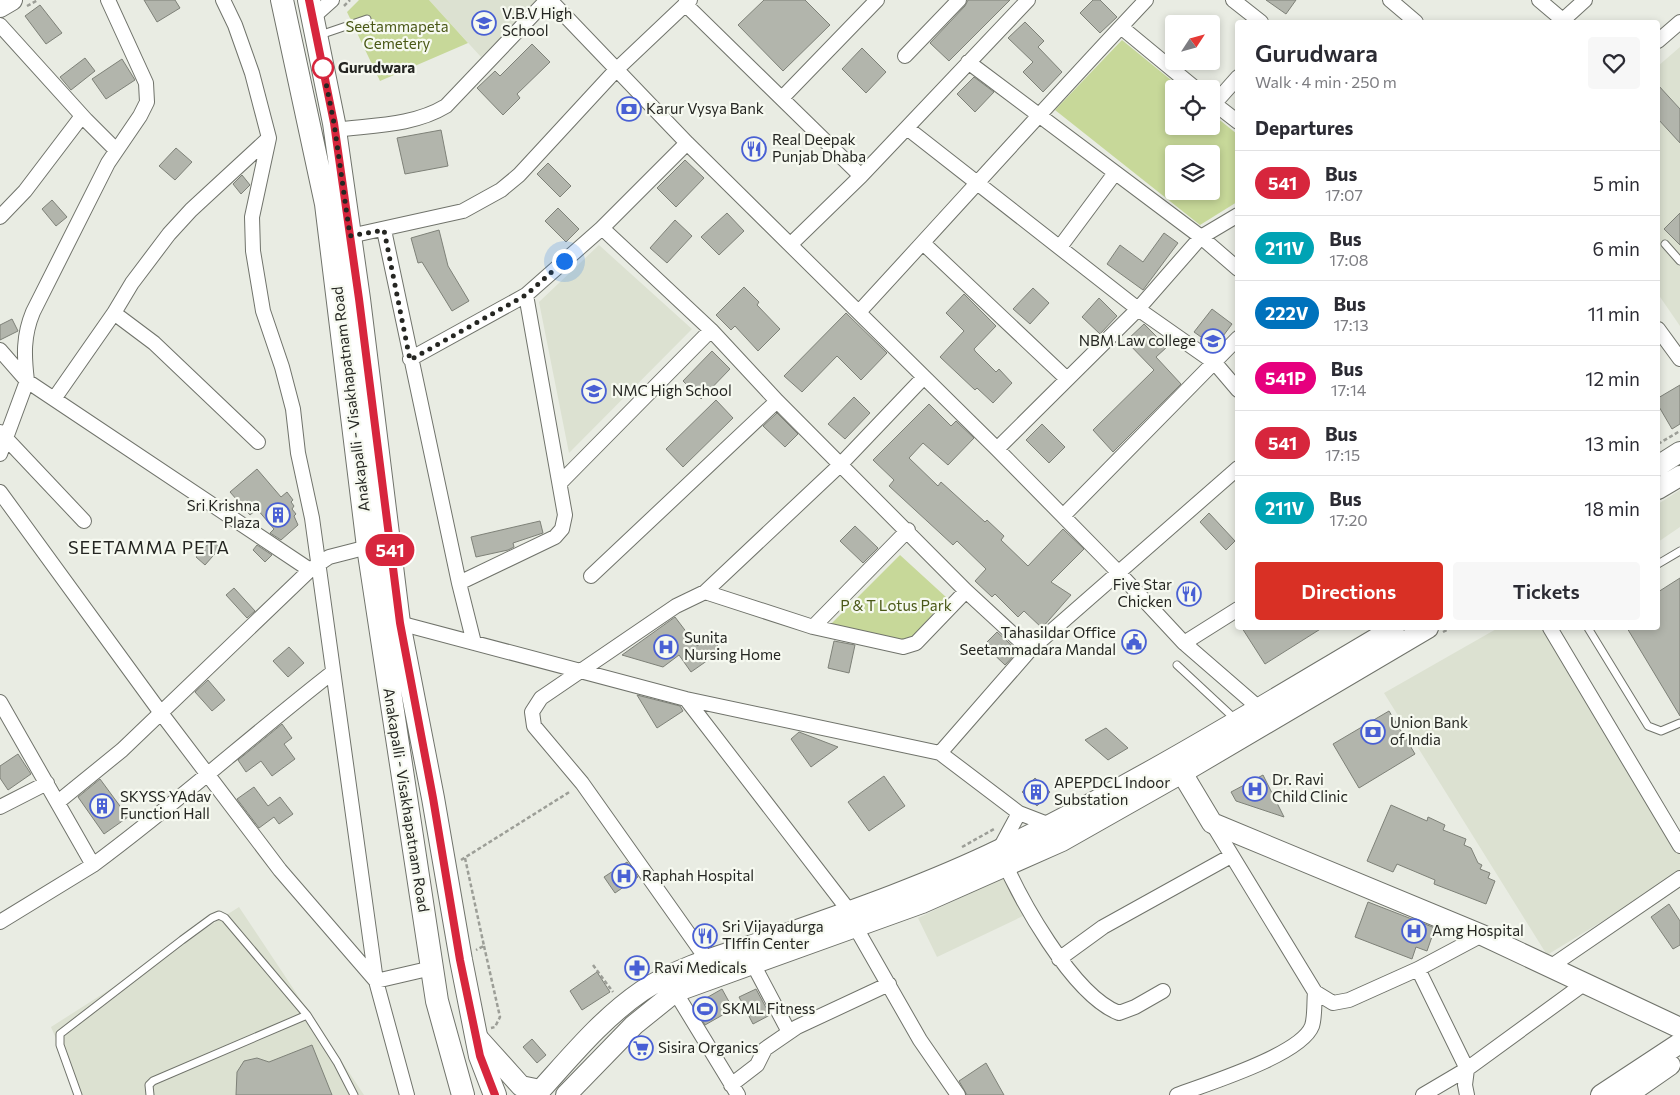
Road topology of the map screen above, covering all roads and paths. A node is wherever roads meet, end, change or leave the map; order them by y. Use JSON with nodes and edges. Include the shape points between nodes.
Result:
{"nodes":[{"id":1,"x":12,"y":0,"type":"edge"},
{"id":2,"x":108,"y":0,"type":"edge"},
{"id":3,"x":223,"y":0,"type":"edge"},
{"id":4,"x":282,"y":0,"type":"edge"},
{"id":5,"x":332,"y":0,"type":"edge"},
{"id":6,"x":350,"y":0,"type":"edge"},
{"id":7,"x":548,"y":0,"type":"edge"},
{"id":8,"x":877,"y":0,"type":"edge"},
{"id":9,"x":959,"y":0,"type":"edge"},
{"id":10,"x":1028,"y":0,"type":"edge"},
{"id":11,"x":1146,"y":0,"type":"edge"},
{"id":12,"x":1233,"y":0,"type":"edge"},
{"id":13,"x":1390,"y":0,"type":"edge"},
{"id":14,"x":1539,"y":0,"type":"edge"},
{"id":15,"x":1585,"y":0,"type":"edge"},
{"id":16,"x":688,"y":2,"type":"edge"},
{"id":17,"x":0,"y":7,"type":"edge"},
{"id":18,"x":313,"y":18,"type":"edge"},
{"id":19,"x":367,"y":19,"type":"dead end"},
{"id":20,"x":1258,"y":20,"type":"edge"},
{"id":21,"x":1414,"y":20,"type":"edge"},
{"id":22,"x":1563,"y":20,"type":"edge"},
{"id":23,"x":1565,"y":20,"type":"edge"},
{"id":24,"x":1680,"y":22,"type":"edge"},
{"id":25,"x":0,"y":25,"type":"edge"},
{"id":26,"x":344,"y":27,"type":"junction"},
{"id":27,"x":1120,"y":27,"type":"junction"},
{"id":28,"x":1660,"y":39,"type":"edge"},
{"id":29,"x":905,"y":56,"type":"dead end"},
{"id":30,"x":968,"y":62,"type":"junction"},
{"id":31,"x":616,"y":70,"type":"junction"},
{"id":32,"x":1185,"y":80,"type":"edge"},
{"id":33,"x":1235,"y":80,"type":"edge"},
{"id":34,"x":1220,"y":95,"type":"edge"},
{"id":35,"x":782,"y":98,"type":"junction"},
{"id":36,"x":1220,"y":108,"type":"edge"},
{"id":37,"x":1038,"y":114,"type":"junction"},
{"id":38,"x":82,"y":116,"type":"junction"},
{"id":39,"x":1235,"y":120,"type":"edge"},
{"id":40,"x":908,"y":128,"type":"junction"},
{"id":41,"x":335,"y":130,"type":"junction"},
{"id":42,"x":269,"y":138,"type":"junction"},
{"id":43,"x":688,"y":143,"type":"junction"},
{"id":44,"x":116,"y":150,"type":"junction"},
{"id":45,"x":1115,"y":173,"type":"junction"},
{"id":46,"x":861,"y":176,"type":"junction"},
{"id":47,"x":978,"y":183,"type":"junction"},
{"id":48,"x":0,"y":217,"type":"edge"},
{"id":49,"x":1235,"y":217,"type":"edge"},
{"id":50,"x":602,"y":228,"type":"junction"},
{"id":51,"x":384,"y":230,"type":"junction"},
{"id":52,"x":350,"y":236,"type":"junction"},
{"id":53,"x":1201,"y":237,"type":"junction"},
{"id":54,"x":923,"y":243,"type":"junction"},
{"id":55,"x":791,"y":244,"type":"junction"},
{"id":56,"x":1665,"y":244,"type":"dead end"},
{"id":57,"x":1060,"y":247,"type":"junction"},
{"id":58,"x":1680,"y":261,"type":"edge"},
{"id":59,"x":1235,"y":266,"type":"edge"},
{"id":60,"x":526,"y":295,"type":"junction"},
{"id":61,"x":1138,"y":309,"type":"junction"},
{"id":62,"x":859,"y":312,"type":"junction"},
{"id":63,"x":114,"y":313,"type":"junction"},
{"id":64,"x":711,"y":330,"type":"junction"},
{"id":65,"x":1660,"y":332,"type":"edge"},
{"id":66,"x":1235,"y":341,"type":"edge"},
{"id":67,"x":0,"y":350,"type":"edge"},
{"id":68,"x":1680,"y":359,"type":"edge"},
{"id":69,"x":410,"y":360,"type":"junction"},
{"id":70,"x":1215,"y":363,"type":"junction"},
{"id":71,"x":924,"y":377,"type":"junction"},
{"id":72,"x":1067,"y":380,"type":"junction"},
{"id":73,"x":27,"y":381,"type":"junction"},
{"id":74,"x":1235,"y":386,"type":"edge"},
{"id":75,"x":54,"y":399,"type":"junction"},
{"id":76,"x":777,"y":401,"type":"junction"},
{"id":77,"x":1680,"y":431,"type":"edge"},
{"id":78,"x":3,"y":436,"type":"edge"},
{"id":79,"x":258,"y":442,"type":"dead end"},
{"id":80,"x":1660,"y":443,"type":"edge"},
{"id":81,"x":997,"y":449,"type":"junction"},
{"id":82,"x":1680,"y":452,"type":"edge"},
{"id":83,"x":0,"y":454,"type":"edge"},
{"id":84,"x":840,"y":465,"type":"junction"},
{"id":85,"x":1660,"y":465,"type":"edge"},
{"id":86,"x":1235,"y":471,"type":"edge"},
{"id":87,"x":1680,"y":476,"type":"edge"},
{"id":88,"x":560,"y":482,"type":"junction"},
{"id":89,"x":1660,"y":488,"type":"edge"},
{"id":90,"x":0,"y":492,"type":"edge"},
{"id":91,"x":1063,"y":516,"type":"junction"},
{"id":92,"x":84,"y":521,"type":"dead end"},
{"id":93,"x":908,"y":530,"type":"junction"},
{"id":94,"x":368,"y":547,"type":"junction"},
{"id":95,"x":1680,"y":551,"type":"edge"},
{"id":96,"x":1660,"y":563,"type":"edge"},
{"id":97,"x":314,"y":568,"type":"junction"},
{"id":98,"x":1119,"y":573,"type":"junction"},
{"id":99,"x":592,"y":576,"type":"dead end"},
{"id":100,"x":460,"y":583,"type":"junction"},
{"id":101,"x":966,"y":591,"type":"junction"},
{"id":102,"x":705,"y":592,"type":"junction"},
{"id":103,"x":1235,"y":611,"type":"edge"},
{"id":104,"x":400,"y":623,"type":"junction"},
{"id":105,"x":813,"y":628,"type":"junction"},
{"id":106,"x":1413,"y":630,"type":"edge"},
{"id":107,"x":1551,"y":630,"type":"edge"},
{"id":108,"x":1589,"y":630,"type":"edge"},
{"id":109,"x":1398,"y":632,"type":"edge"},
{"id":110,"x":474,"y":643,"type":"junction"},
{"id":111,"x":1184,"y":643,"type":"junction"},
{"id":112,"x":1030,"y":650,"type":"junction"},
{"id":113,"x":1177,"y":665,"type":"dead end"},
{"id":114,"x":333,"y":672,"type":"junction"},
{"id":115,"x":580,"y":673,"type":"junction"},
{"id":116,"x":686,"y":699,"type":"junction"},
{"id":117,"x":1,"y":706,"type":"edge"},
{"id":118,"x":161,"y":713,"type":"junction"},
{"id":119,"x":1264,"y":715,"type":"junction"},
{"id":120,"x":1238,"y":720,"type":"junction"},
{"id":121,"x":1680,"y":723,"type":"edge"},
{"id":122,"x":940,"y":753,"type":"junction"},
{"id":123,"x":1182,"y":773,"type":"junction"},
{"id":124,"x":208,"y":774,"type":"junction"},
{"id":125,"x":47,"y":783,"type":"junction"},
{"id":126,"x":582,"y":783,"type":"junction"},
{"id":127,"x":58,"y":802,"type":"junction"},
{"id":128,"x":0,"y":807,"type":"edge"},
{"id":129,"x":1019,"y":813,"type":"junction"},
{"id":130,"x":1212,"y":823,"type":"junction"},
{"id":131,"x":1050,"y":825,"type":"junction"},
{"id":132,"x":995,"y":829,"type":"dead end"},
{"id":133,"x":1680,"y":846,"type":"edge"},
{"id":134,"x":960,"y":848,"type":"dead end"},
{"id":135,"x":1231,"y":856,"type":"junction"},
{"id":136,"x":465,"y":858,"type":"junction"},
{"id":137,"x":1003,"y":858,"type":"junction"},
{"id":138,"x":93,"y":865,"type":"junction"},
{"id":139,"x":445,"y":870,"type":"junction"},
{"id":140,"x":1680,"y":878,"type":"edge"},
{"id":141,"x":853,"y":920,"type":"junction"},
{"id":142,"x":0,"y":922,"type":"edge"},
{"id":143,"x":1482,"y":935,"type":"junction"},
{"id":144,"x":484,"y":946,"type":"junction"},
{"id":145,"x":1059,"y":958,"type":"junction"},
{"id":146,"x":460,"y":960,"type":"junction"},
{"id":147,"x":708,"y":961,"type":"junction"},
{"id":148,"x":753,"y":964,"type":"junction"},
{"id":149,"x":593,"y":965,"type":"dead end"},
{"id":150,"x":1550,"y":967,"type":"junction"},
{"id":151,"x":432,"y":968,"type":"junction"},
{"id":152,"x":1418,"y":969,"type":"junction"},
{"id":153,"x":376,"y":981,"type":"junction"},
{"id":154,"x":1586,"y":983,"type":"junction"},
{"id":155,"x":889,"y":984,"type":"junction"},
{"id":156,"x":671,"y":985,"type":"junction"},
{"id":157,"x":1163,"y":991,"type":"dead end"},
{"id":158,"x":1315,"y":992,"type":"junction"},
{"id":159,"x":623,"y":1006,"type":"junction"},
{"id":160,"x":307,"y":1015,"type":"junction"},
{"id":161,"x":1680,"y":1028,"type":"edge"},
{"id":162,"x":789,"y":1032,"type":"junction"},
{"id":163,"x":476,"y":1034,"type":"junction"},
{"id":164,"x":1680,"y":1043,"type":"edge"},
{"id":165,"x":1680,"y":1058,"type":"edge"},
{"id":166,"x":454,"y":1067,"type":"junction"},
{"id":167,"x":1467,"y":1069,"type":"junction"},
{"id":168,"x":734,"y":1090,"type":"edge"},
{"id":169,"x":538,"y":1093,"type":"edge"},
{"id":170,"x":78,"y":1095,"type":"edge"},
{"id":171,"x":150,"y":1095,"type":"edge"},
{"id":172,"x":354,"y":1095,"type":"edge"},
{"id":173,"x":407,"y":1095,"type":"edge"},
{"id":174,"x":452,"y":1095,"type":"edge"},
{"id":175,"x":463,"y":1095,"type":"edge"},
{"id":176,"x":495,"y":1095,"type":"edge"},
{"id":177,"x":566,"y":1095,"type":"edge"},
{"id":178,"x":958,"y":1095,"type":"edge"},
{"id":179,"x":1177,"y":1095,"type":"edge"},
{"id":180,"x":1422,"y":1095,"type":"edge"},
{"id":181,"x":1467,"y":1095,"type":"edge"},
{"id":182,"x":1601,"y":1095,"type":"edge"},
{"id":183,"x":1627,"y":1095,"type":"edge"}],
"edges":[{"from":1,"to":17,"type":"main road"},
{"from":2,"to":44,"type":"street","via":[[146,83],[147,102]]},
{"from":3,"to":42,"type":"street","via":[[252,74]]},
{"from":4,"to":94,"type":"main road","name":"Anakapalli - Visakhapatnam Road","via":[[326,204]]},
{"from":5,"to":18,"type":"street"},
{"from":6,"to":26,"type":"path","via":[[340,9]]},
{"from":7,"to":31,"type":"street"},
{"from":7,"to":41,"type":"street","via":[[446,106],[432,115]]},
{"from":8,"to":35,"type":"street"},
{"from":9,"to":29,"type":"street"},
{"from":10,"to":30,"type":"street"},
{"from":11,"to":27,"type":"street"},
{"from":12,"to":20,"type":"street"},
{"from":13,"to":21,"type":"street"},
{"from":14,"to":22,"type":"street"},
{"from":15,"to":23,"type":"street"},
{"from":16,"to":31,"type":"street"},
{"from":16,"to":35,"type":"street"},
{"from":18,"to":26,"type":"lane"},
{"from":18,"to":41,"type":"main road","name":"Anakapalli - Visakhapatnam Road"},
{"from":19,"to":26,"type":"lane"},
{"from":24,"to":28,"type":"street"},
{"from":25,"to":38,"type":"street"},
{"from":27,"to":32,"type":"street"},
{"from":27,"to":37,"type":"street"},
{"from":30,"to":37,"type":"street"},
{"from":30,"to":40,"type":"street"},
{"from":31,"to":43,"type":"street"},
{"from":31,"to":51,"type":"street","via":[[519,175],[501,190],[463,211]]},
{"from":33,"to":34,"type":"street"},
{"from":35,"to":46,"type":"street"},
{"from":36,"to":39,"type":"street"},
{"from":37,"to":45,"type":"street"},
{"from":37,"to":47,"type":"street"},
{"from":38,"to":44,"type":"street"},
{"from":38,"to":48,"type":"street","via":[[25,191]]},
{"from":40,"to":46,"type":"street"},
{"from":40,"to":47,"type":"street"},
{"from":41,"to":52,"type":"main road","name":"Anakapalli - Visakhapatnam Road"},
{"from":42,"to":63,"type":"street","via":[[168,234]]},
{"from":42,"to":97,"type":"street","via":[[252,217],[253,251],[263,311],[293,409],[298,453],[312,518]]},
{"from":43,"to":50,"type":"street"},
{"from":43,"to":55,"type":"street"},
{"from":44,"to":73,"type":"street","via":[[26,329]]},
{"from":45,"to":53,"type":"street"},
{"from":45,"to":57,"type":"street"},
{"from":46,"to":55,"type":"street"},
{"from":47,"to":54,"type":"street"},
{"from":47,"to":57,"type":"street"},
{"from":49,"to":53,"type":"street"},
{"from":50,"to":60,"type":"street"},
{"from":50,"to":64,"type":"street"},
{"from":51,"to":52,"type":"street"},
{"from":51,"to":69,"type":"street"},
{"from":52,"to":104,"type":"main road","name":"Anakapalli - Visakhapatnam Road"},
{"from":53,"to":59,"type":"street"},
{"from":53,"to":61,"type":"street"},
{"from":54,"to":62,"type":"street"},
{"from":54,"to":72,"type":"street"},
{"from":55,"to":62,"type":"street"},
{"from":56,"to":58,"type":"lane"},
{"from":57,"to":61,"type":"street"},
{"from":60,"to":69,"type":"street"},
{"from":60,"to":88,"type":"street"},
{"from":61,"to":70,"type":"street"},
{"from":61,"to":72,"type":"street"},
{"from":62,"to":71,"type":"street"},
{"from":63,"to":75,"type":"street"},
{"from":63,"to":79,"type":"street","via":[[154,343]]},
{"from":64,"to":76,"type":"street"},
{"from":64,"to":88,"type":"street"},
{"from":65,"to":68,"type":"street"},
{"from":66,"to":70,"type":"street"},
{"from":67,"to":73,"type":"street"},
{"from":69,"to":100,"type":"street"},
{"from":70,"to":74,"type":"street"},
{"from":70,"to":91,"type":"street"},
{"from":71,"to":81,"type":"street"},
{"from":71,"to":84,"type":"street"},
{"from":72,"to":81,"type":"street"},
{"from":73,"to":75,"type":"street"},
{"from":73,"to":78,"type":"street"},
{"from":75,"to":97,"type":"street"},
{"from":76,"to":84,"type":"street"},
{"from":76,"to":99,"type":"street"},
{"from":77,"to":80,"type":"path"},
{"from":78,"to":83,"type":"street"},
{"from":78,"to":92,"type":"street"},
{"from":81,"to":91,"type":"street"},
{"from":82,"to":85,"type":"main road"},
{"from":84,"to":93,"type":"street"},
{"from":84,"to":102,"type":"street"},
{"from":86,"to":98,"type":"street"},
{"from":87,"to":89,"type":"main road"},
{"from":88,"to":100,"type":"street","via":[[565,516],[562,529],[555,537]]},
{"from":90,"to":118,"type":"street"},
{"from":91,"to":98,"type":"street"},
{"from":93,"to":101,"type":"street"},
{"from":93,"to":105,"type":"street"},
{"from":94,"to":97,"type":"street","via":[[329,557]]},
{"from":94,"to":151,"type":"main road","name":"Anakapalli - Visakhapatnam Road"},
{"from":95,"to":96,"type":"lane"},
{"from":97,"to":114,"type":"street"},
{"from":97,"to":118,"type":"street"},
{"from":98,"to":111,"type":"street"},
{"from":98,"to":112,"type":"street"},
{"from":100,"to":110,"type":"street"},
{"from":101,"to":105,"type":"street","via":[[923,636],[909,646]]},
{"from":101,"to":112,"type":"street"},
{"from":102,"to":105,"type":"street"},
{"from":102,"to":115,"type":"street","via":[[676,606]]},
{"from":103,"to":111,"type":"street"},
{"from":104,"to":110,"type":"street"},
{"from":104,"to":139,"type":"main road","name":"Anakapalli - Visakhapatnam Road"},
{"from":106,"to":109,"type":"main road"},
{"from":107,"to":133,"type":"street"},
{"from":108,"to":121,"type":"lane","via":[[1648,726],[1661,731]]},
{"from":109,"to":119,"type":"main road"},
{"from":110,"to":115,"type":"street"},
{"from":111,"to":119,"type":"street"},
{"from":112,"to":122,"type":"street"},
{"from":113,"to":120,"type":"lane"},
{"from":114,"to":124,"type":"street"},
{"from":114,"to":153,"type":"street"},
{"from":115,"to":116,"type":"street"},
{"from":115,"to":126,"type":"street","via":[[541,698],[532,712],[534,726]]},
{"from":116,"to":122,"type":"street"},
{"from":116,"to":141,"type":"street"},
{"from":117,"to":125,"type":"street"},
{"from":118,"to":124,"type":"street"},
{"from":118,"to":127,"type":"street"},
{"from":119,"to":120,"type":"main road"},
{"from":119,"to":123,"type":"main road"},
{"from":120,"to":131,"type":"main road"},
{"from":122,"to":129,"type":"street"},
{"from":123,"to":130,"type":"main road"},
{"from":123,"to":137,"type":"main road","via":[[1078,833]]},
{"from":124,"to":138,"type":"street"},
{"from":124,"to":153,"type":"street","via":[[280,870]]},
{"from":125,"to":127,"type":"street"},
{"from":125,"to":128,"type":"street"},
{"from":126,"to":136,"type":"path"},
{"from":126,"to":147,"type":"street"},
{"from":127,"to":138,"type":"street"},
{"from":129,"to":131,"type":"street"},
{"from":129,"to":137,"type":"street"},
{"from":130,"to":135,"type":"street"},
{"from":130,"to":143,"type":"main road"},
{"from":131,"to":137,"type":"main road"},
{"from":132,"to":134,"type":"path"},
{"from":135,"to":145,"type":"street","via":[[1103,927]]},
{"from":135,"to":158,"type":"street"},
{"from":136,"to":139,"type":"path"},
{"from":136,"to":144,"type":"path"},
{"from":137,"to":141,"type":"main road"},
{"from":137,"to":145,"type":"street"},
{"from":138,"to":142,"type":"street"},
{"from":139,"to":146,"type":"main road","name":"Anakapalli - Visakhapatnam Road"},
{"from":140,"to":150,"type":"street"},
{"from":141,"to":147,"type":"main road"},
{"from":141,"to":148,"type":"main road"},
{"from":141,"to":155,"type":"street"},
{"from":143,"to":150,"type":"main road"},
{"from":143,"to":152,"type":"street"},
{"from":144,"to":146,"type":"path"},
{"from":144,"to":163,"type":"path","via":[[500,1017],[495,1027]]},
{"from":145,"to":157,"type":"street","via":[[1110,1010],[1119,1013]]},
{"from":146,"to":163,"type":"main road","name":"Anakapalli - Visakhapatnam Road"},
{"from":147,"to":156,"type":"main road"},
{"from":148,"to":156,"type":"main road"},
{"from":148,"to":162,"type":"street"},
{"from":149,"to":159,"type":"path"},
{"from":150,"to":154,"type":"main road"},
{"from":151,"to":153,"type":"street"},
{"from":151,"to":166,"type":"main road","name":"Anakapalli - Visakhapatnam Road","via":[[436,1001]]},
{"from":152,"to":158,"type":"street","via":[[1340,1003],[1329,1001]]},
{"from":152,"to":167,"type":"street"},
{"from":153,"to":173,"type":"street"},
{"from":154,"to":161,"type":"main road"},
{"from":154,"to":167,"type":"street"},
{"from":155,"to":162,"type":"street"},
{"from":155,"to":178,"type":"street","via":[[920,1040]]},
{"from":156,"to":159,"type":"main road"},
{"from":156,"to":168,"type":"street"},
{"from":156,"to":177,"type":"main road"},
{"from":158,"to":179,"type":"street","via":[[1312,1026],[1303,1037],[1265,1062]]},
{"from":159,"to":169,"type":"main road"},
{"from":160,"to":170,"type":"lane","via":[[220,915],[182,940],[60,1034],[60,1046]]},
{"from":160,"to":171,"type":"lane","via":[[153,1081],[149,1085]]},
{"from":160,"to":172,"type":"lane","via":[[338,1062]]},
{"from":162,"to":168,"type":"street","via":[[765,1049],[757,1065]]},
{"from":163,"to":169,"type":"main road","via":[[521,1086]]},
{"from":163,"to":176,"type":"main road","name":"Anakapalli - Visakhapatnam Road","via":[[480,1056]]},
{"from":164,"to":182,"type":"main road"},
{"from":165,"to":183,"type":"main road"},
{"from":166,"to":174,"type":"main road"},
{"from":166,"to":175,"type":"main road","name":"Anakapalli - Visakhapatnam Road"},
{"from":167,"to":180,"type":"street"},
{"from":167,"to":181,"type":"street"}]}
